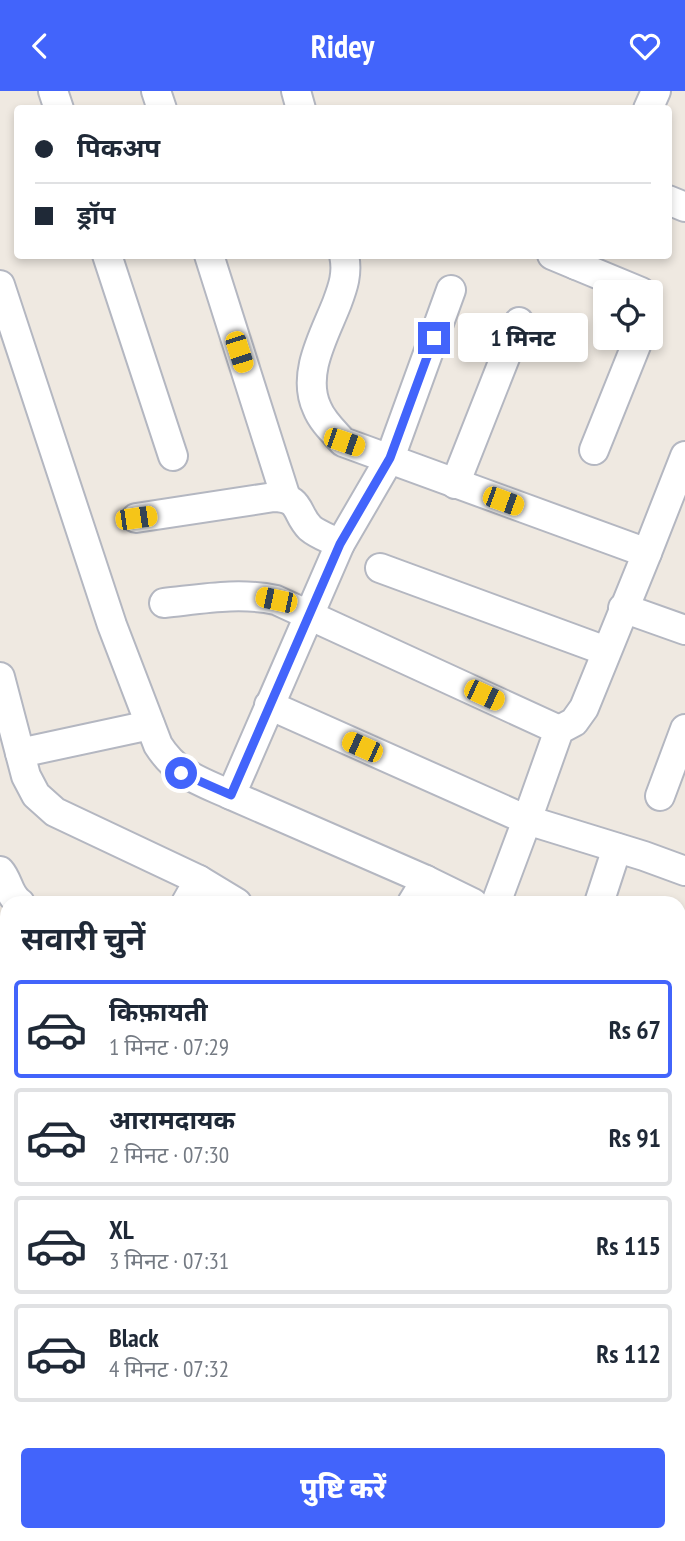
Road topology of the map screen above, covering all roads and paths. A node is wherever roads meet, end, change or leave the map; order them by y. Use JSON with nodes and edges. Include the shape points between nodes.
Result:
{"nodes":[{"id":1,"x":108,"y":259,"type":"edge"},
{"id":2,"x":210,"y":259,"type":"edge"},
{"id":3,"x":345,"y":259,"type":"edge"},
{"id":4,"x":569,"y":259,"type":"edge"},
{"id":5,"x":615,"y":280,"type":"edge"},
{"id":6,"x":0,"y":285,"type":"edge"},
{"id":7,"x":451,"y":290,"type":"dead end"},
{"id":8,"x":519,"y":322,"type":"dead end"},
{"id":9,"x":634,"y":350,"type":"edge"},
{"id":10,"x":594,"y":450,"type":"dead end"},
{"id":11,"x":173,"y":456,"type":"dead end"},
{"id":12,"x":685,"y":456,"type":"edge"},
{"id":13,"x":390,"y":458,"type":"junction"},
{"id":14,"x":455,"y":484,"type":"junction"},
{"id":15,"x":286,"y":498,"type":"junction"},
{"id":16,"x":674,"y":512,"type":"edge"},
{"id":17,"x":136,"y":518,"type":"dead end"},
{"id":18,"x":340,"y":544,"type":"junction"},
{"id":19,"x":647,"y":553,"type":"junction"},
{"id":20,"x":380,"y":568,"type":"dead end"},
{"id":21,"x":164,"y":603,"type":"dead end"},
{"id":22,"x":623,"y":608,"type":"junction"},
{"id":23,"x":309,"y":614,"type":"junction"},
{"id":24,"x":685,"y":630,"type":"edge"},
{"id":25,"x":606,"y":651,"type":"junction"},
{"id":26,"x":0,"y":677,"type":"edge"},
{"id":27,"x":269,"y":705,"type":"junction"},
{"id":28,"x":150,"y":725,"type":"junction"},
{"id":29,"x":685,"y":729,"type":"edge"},
{"id":30,"x":559,"y":730,"type":"junction"},
{"id":31,"x":20,"y":753,"type":"junction"},
{"id":32,"x":231,"y":795,"type":"junction"},
{"id":33,"x":660,"y":796,"type":"dead end"},
{"id":34,"x":527,"y":820,"type":"junction"},
{"id":35,"x":617,"y":848,"type":"junction"},
{"id":36,"x":0,"y":871,"type":"edge"},
{"id":37,"x":685,"y":871,"type":"edge"},
{"id":38,"x":192,"y":891,"type":"edge"},
{"id":39,"x":419,"y":891,"type":"edge"},
{"id":40,"x":13,"y":896,"type":"edge"},
{"id":41,"x":211,"y":896,"type":"edge"},
{"id":42,"x":442,"y":896,"type":"edge"},
{"id":43,"x":499,"y":896,"type":"edge"},
{"id":44,"x":601,"y":896,"type":"edge"}],
"edges":[{"from":1,"to":11,"type":"street"},
{"from":2,"to":15,"type":"street"},
{"from":3,"to":13,"type":"street","via":[[344,287],[313,367],[312,390],[316,407],[344,442]]},
{"from":4,"to":5,"type":"street"},
{"from":6,"to":28,"type":"street"},
{"from":7,"to":13,"type":"street"},
{"from":8,"to":14,"type":"street"},
{"from":9,"to":10,"type":"street"},
{"from":12,"to":16,"type":"street"},
{"from":13,"to":14,"type":"street"},
{"from":13,"to":18,"type":"street"},
{"from":14,"to":19,"type":"street"},
{"from":15,"to":17,"type":"street"},
{"from":15,"to":18,"type":"street","via":[[313,531]]},
{"from":16,"to":19,"type":"street"},
{"from":18,"to":23,"type":"street"},
{"from":19,"to":22,"type":"street"},
{"from":20,"to":25,"type":"street"},
{"from":21,"to":23,"type":"street","via":[[256,596]]},
{"from":22,"to":24,"type":"street"},
{"from":22,"to":25,"type":"street"},
{"from":23,"to":27,"type":"street"},
{"from":23,"to":30,"type":"street"},
{"from":25,"to":30,"type":"street","via":[[584,708]]},
{"from":26,"to":31,"type":"street"},
{"from":27,"to":32,"type":"street"},
{"from":27,"to":34,"type":"street"},
{"from":28,"to":31,"type":"street"},
{"from":28,"to":32,"type":"street","via":[[167,760],[181,773]]},
{"from":29,"to":33,"type":"street"},
{"from":30,"to":34,"type":"street"},
{"from":31,"to":38,"type":"street","via":[[36,795],[55,812]]},
{"from":32,"to":39,"type":"street"},
{"from":34,"to":35,"type":"street"},
{"from":34,"to":43,"type":"street"},
{"from":35,"to":37,"type":"street"},
{"from":35,"to":44,"type":"street"},
{"from":36,"to":40,"type":"street"},
{"from":38,"to":41,"type":"street"},
{"from":39,"to":42,"type":"street"}]}
